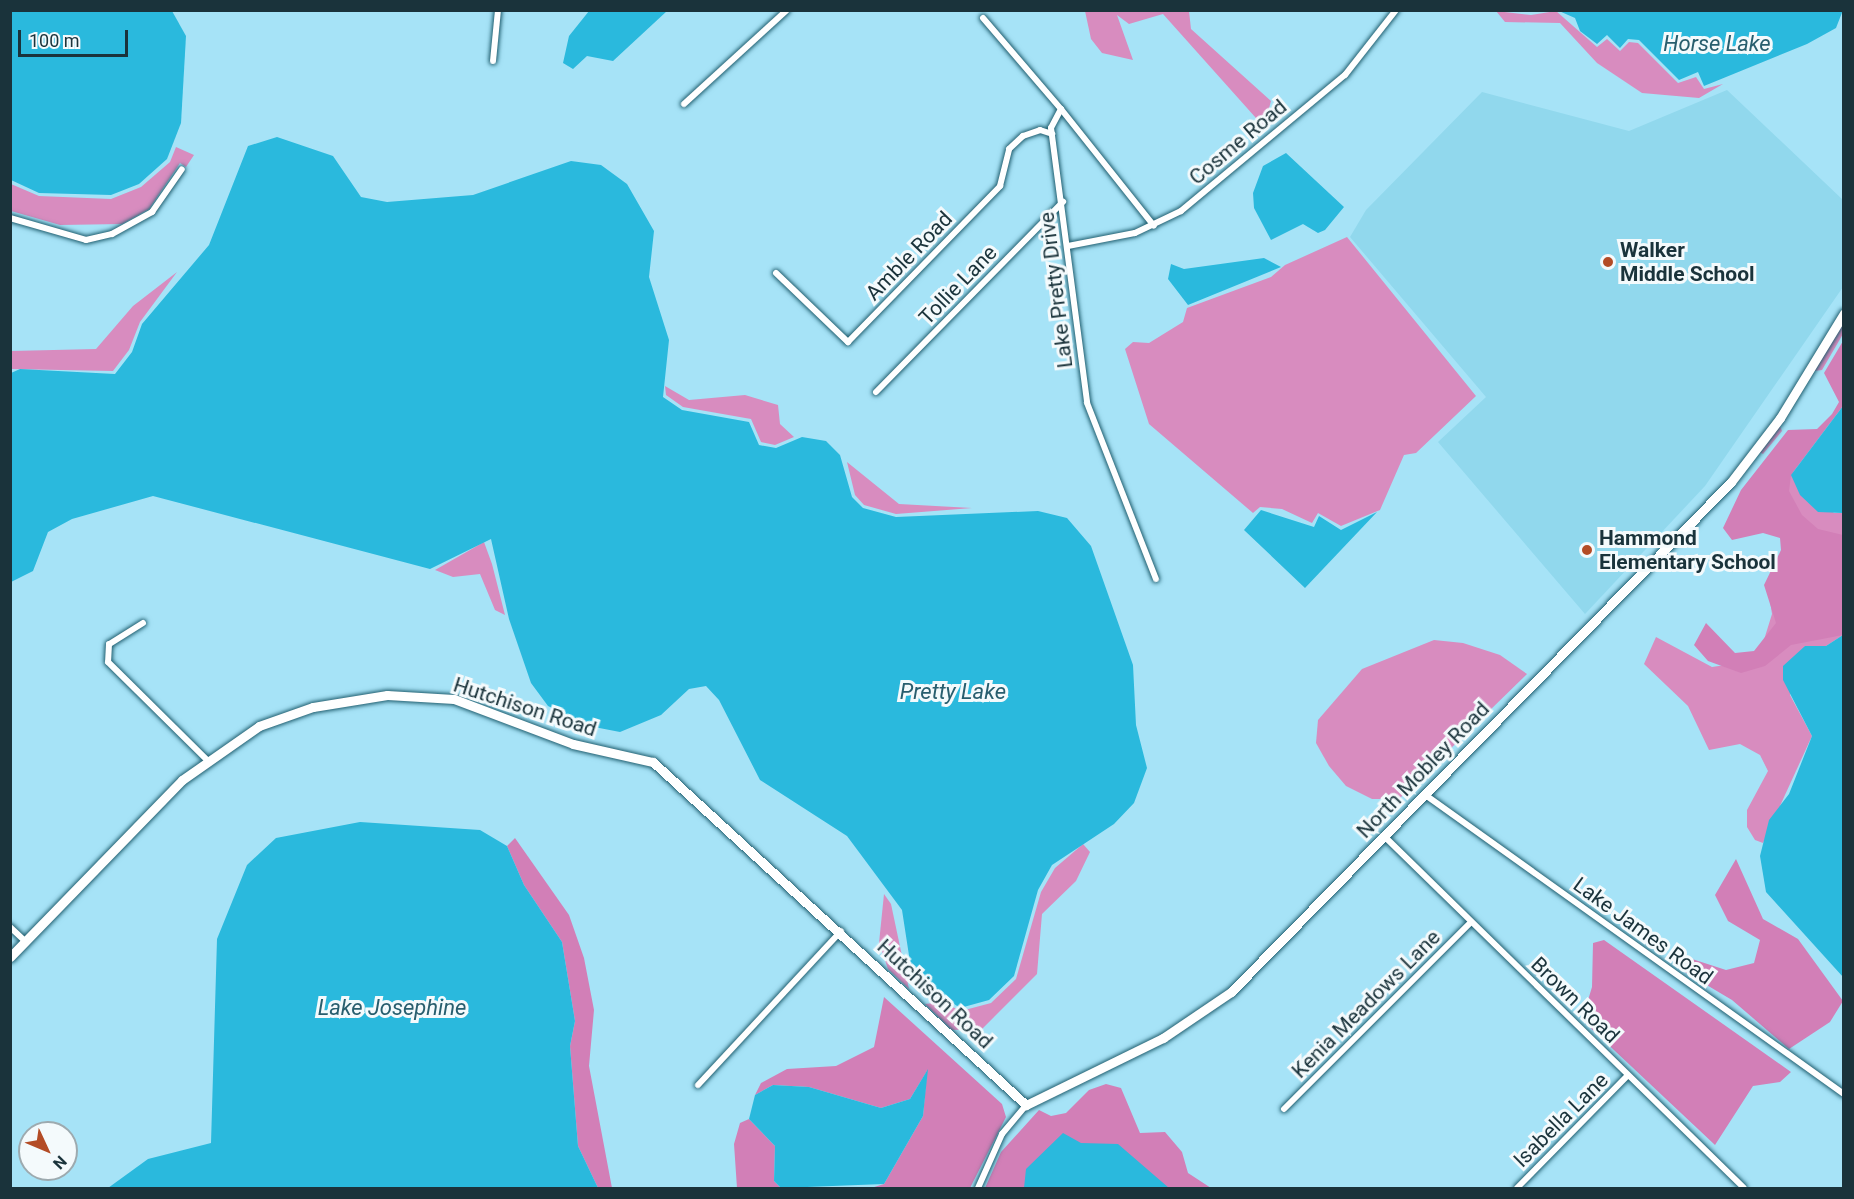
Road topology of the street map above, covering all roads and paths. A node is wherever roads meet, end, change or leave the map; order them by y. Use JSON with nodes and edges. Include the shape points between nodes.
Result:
{"nodes":[{"id":1,"x":498,"y":10,"type":"edge"},
{"id":2,"x":787,"y":10,"type":"edge"},
{"id":3,"x":1396,"y":10,"type":"edge"},
{"id":4,"x":982,"y":18,"type":"dead end"},
{"id":5,"x":493,"y":61,"type":"dead end"},
{"id":6,"x":684,"y":104,"type":"dead end"},
{"id":7,"x":1061,"y":109,"type":"junction"},
{"id":8,"x":1052,"y":134,"type":"junction"},
{"id":9,"x":182,"y":169,"type":"dead end"},
{"id":10,"x":1063,"y":202,"type":"junction"},
{"id":11,"x":10,"y":219,"type":"edge"},
{"id":12,"x":1154,"y":226,"type":"junction"},
{"id":13,"x":1068,"y":246,"type":"junction"},
{"id":14,"x":776,"y":273,"type":"dead end"},
{"id":15,"x":1844,"y":314,"type":"edge"},
{"id":16,"x":876,"y":392,"type":"dead end"},
{"id":17,"x":1156,"y":579,"type":"dead end"},
{"id":18,"x":143,"y":623,"type":"dead end"},
{"id":19,"x":208,"y":761,"type":"junction"},
{"id":20,"x":1424,"y":794,"type":"junction"},
{"id":21,"x":1384,"y":836,"type":"junction"},
{"id":22,"x":1471,"y":922,"type":"junction"},
{"id":23,"x":10,"y":927,"type":"edge"},
{"id":24,"x":841,"y":931,"type":"junction"},
{"id":25,"x":25,"y":941,"type":"junction"},
{"id":26,"x":10,"y":957,"type":"edge"},
{"id":27,"x":1628,"y":1075,"type":"junction"},
{"id":28,"x":698,"y":1085,"type":"dead end"},
{"id":29,"x":1844,"y":1094,"type":"edge"},
{"id":30,"x":1026,"y":1105,"type":"junction"},
{"id":31,"x":1284,"y":1109,"type":"dead end"},
{"id":32,"x":978,"y":1188,"type":"edge"},
{"id":33,"x":1517,"y":1188,"type":"edge"},
{"id":34,"x":1744,"y":1188,"type":"edge"}],
"edges":[{"from":1,"to":5,"type":"street"},
{"from":2,"to":6,"type":"street"},
{"from":3,"to":12,"type":"street","name":"Cosme Road","via":[[1345,75],[1180,211]]},
{"from":4,"to":7,"type":"street"},
{"from":7,"to":8,"type":"street","name":"Lake Pretty Drive"},
{"from":7,"to":12,"type":"street"},
{"from":8,"to":10,"type":"street","name":"Lake Pretty Drive"},
{"from":8,"to":14,"type":"street","name":"Amble Road","via":[[1040,130],[1023,136],[1009,149],[1000,186],[848,342]]},
{"from":9,"to":11,"type":"street","via":[[152,212],[112,234],[86,240]]},
{"from":10,"to":13,"type":"street","name":"Lake Pretty Drive"},
{"from":10,"to":16,"type":"street","name":"Tollie Lane"},
{"from":12,"to":13,"type":"street","name":"Cosme Road"},
{"from":13,"to":17,"type":"street","name":"Lake Pretty Drive","via":[[1087,403]]},
{"from":15,"to":20,"type":"street","name":"North Mobley Road","via":[[1780,418],[1731,482]]},
{"from":18,"to":19,"type":"street","via":[[109,644],[108,662]]},
{"from":19,"to":24,"type":"street","name":"Hutchison Road","via":[[259,726],[313,707],[387,695],[454,699],[573,744],[653,762]]},
{"from":19,"to":25,"type":"street","name":"Hutchison Road","via":[[182,780]]},
{"from":20,"to":21,"type":"street","name":"North Mobley Road"},
{"from":20,"to":29,"type":"street","name":"Lake James Road"},
{"from":21,"to":22,"type":"street","name":"Brown Road"},
{"from":21,"to":30,"type":"street","name":"North Mobley Road","via":[[1231,992],[1203,1014]]},
{"from":22,"to":27,"type":"street","name":"Brown Road"},
{"from":22,"to":31,"type":"street","name":"Kenia Meadows Lane"},
{"from":23,"to":25,"type":"street"},
{"from":24,"to":28,"type":"street"},
{"from":24,"to":30,"type":"street","name":"Hutchison Road"},
{"from":25,"to":26,"type":"street","name":"Hutchison Road"},
{"from":27,"to":33,"type":"street","name":"Isabella Lane"},
{"from":27,"to":34,"type":"street","name":"Brown Road"},
{"from":30,"to":32,"type":"street","name":"North Mobley Road","via":[[1002,1134]]}]}
